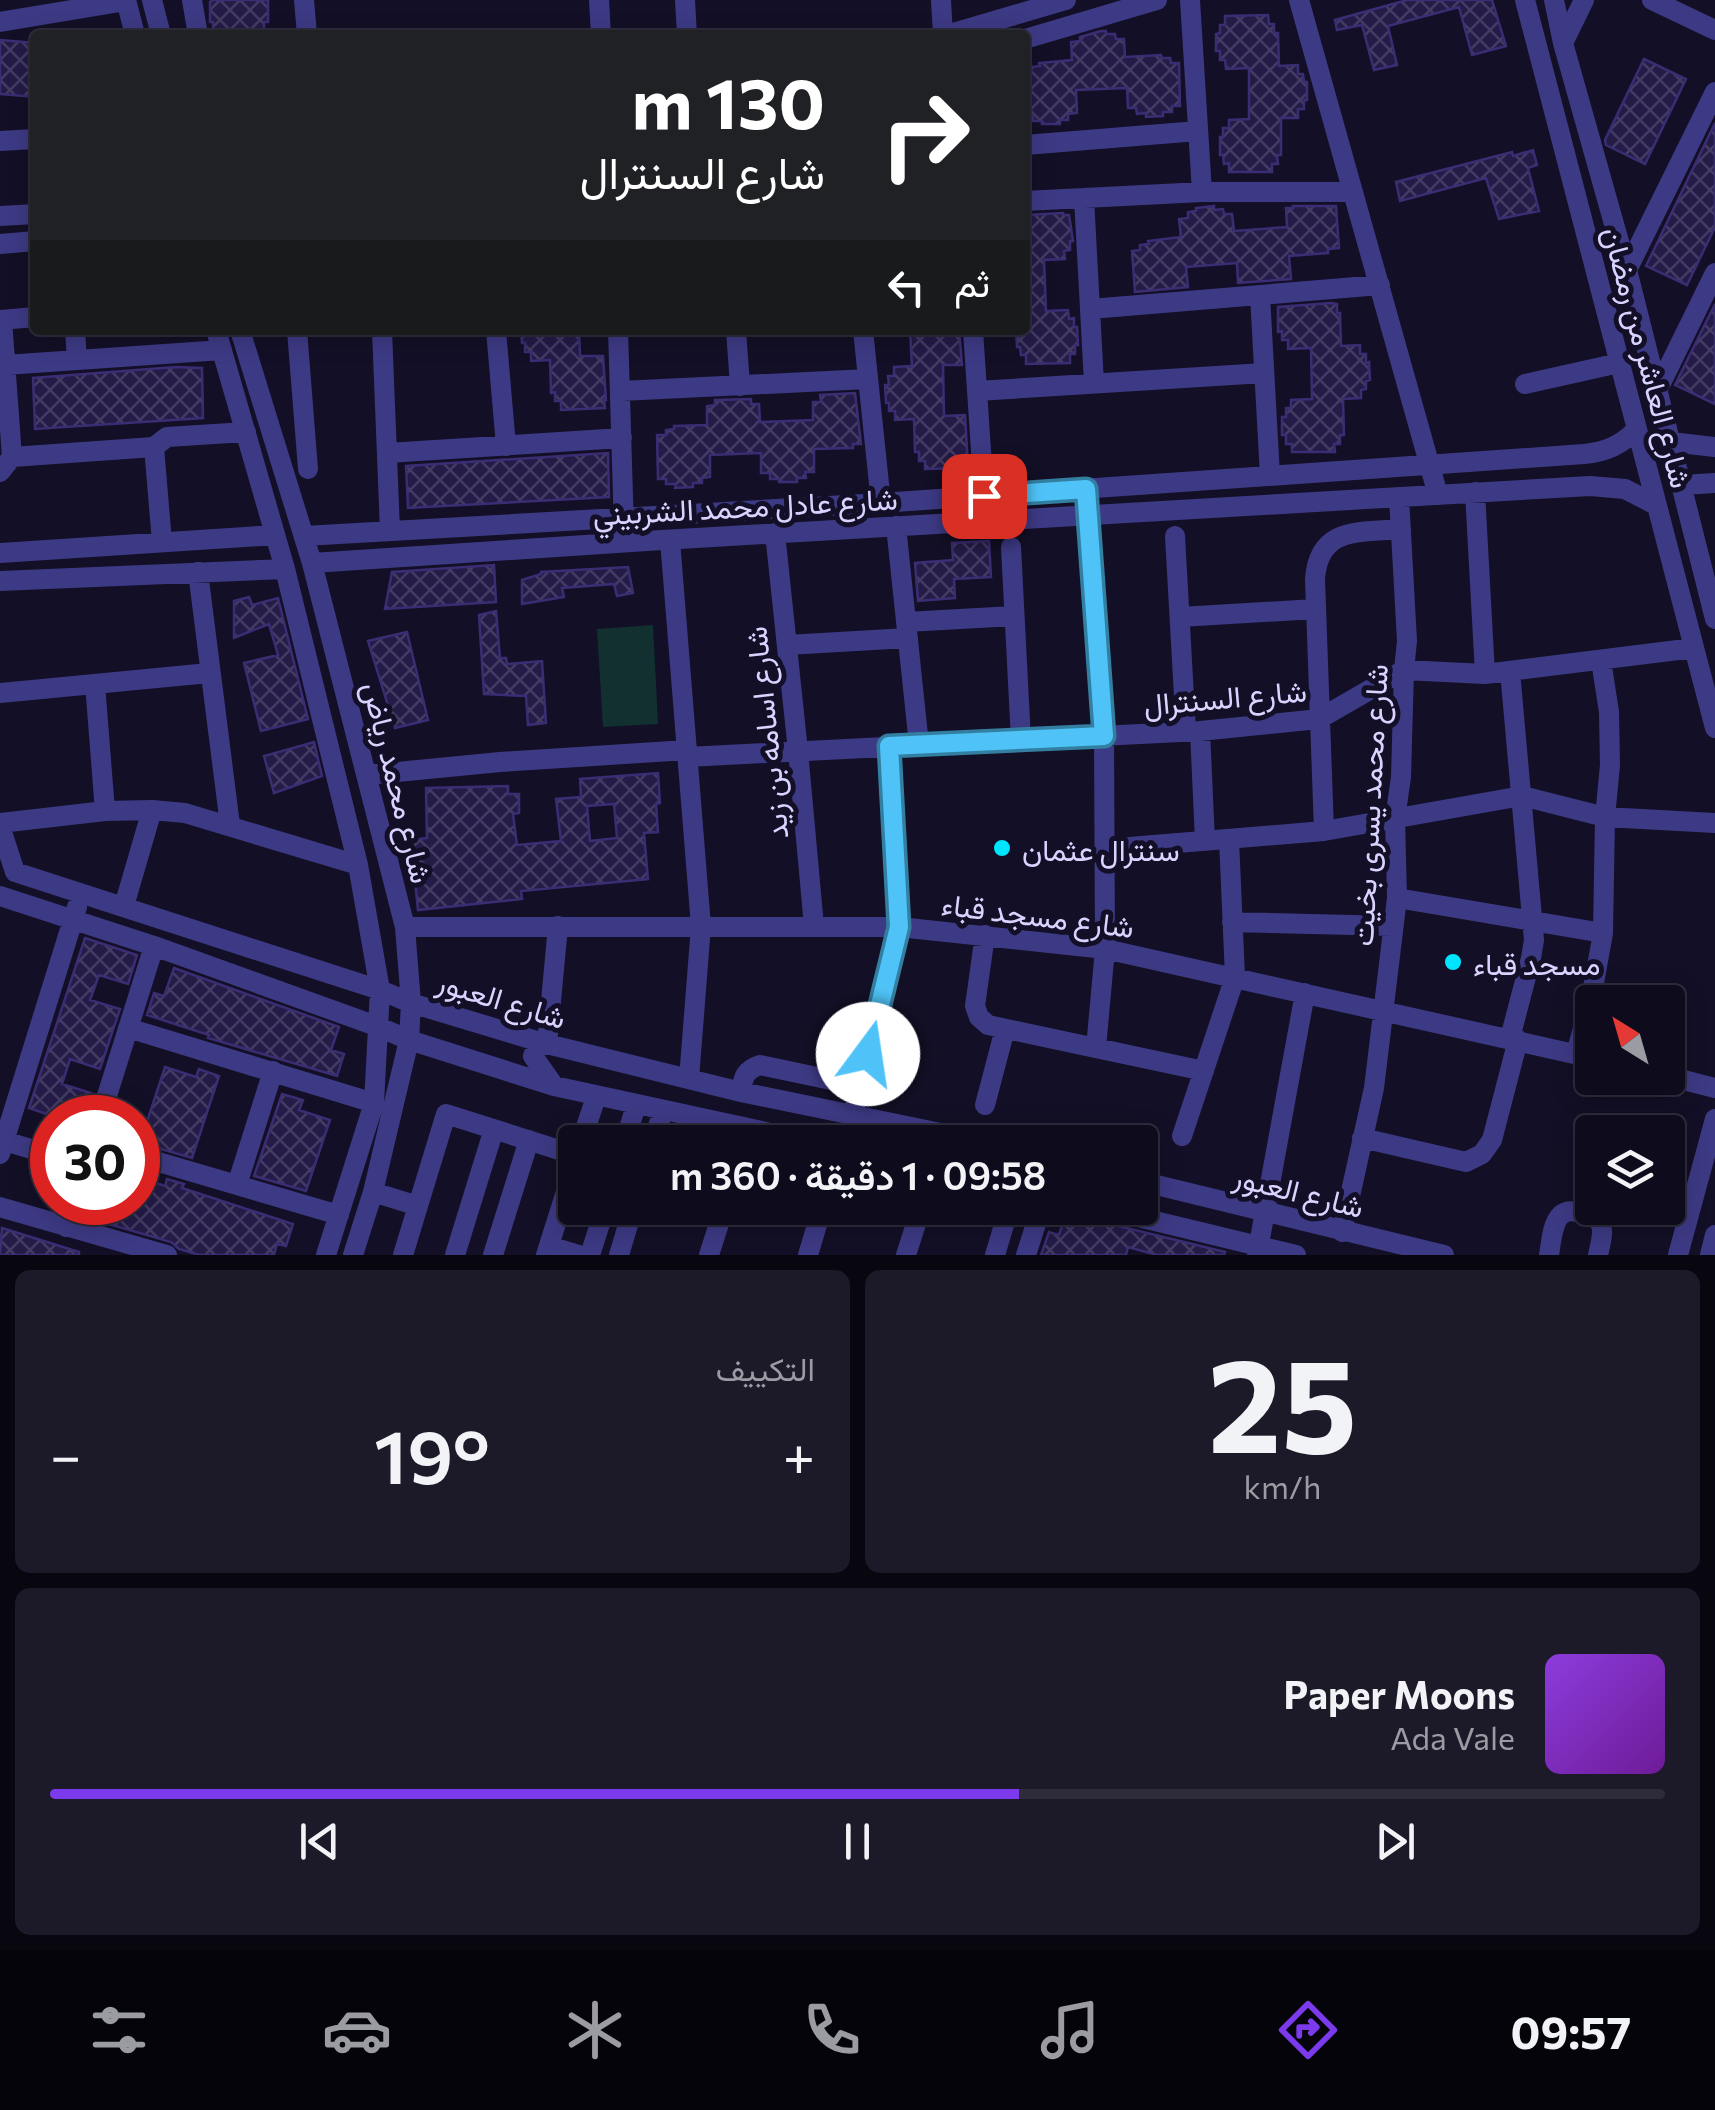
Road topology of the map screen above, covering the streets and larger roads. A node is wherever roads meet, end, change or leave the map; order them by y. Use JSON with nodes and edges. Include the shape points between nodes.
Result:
{"nodes":[{"id":1,"x":152,"y":0,"type":"edge"},
{"id":2,"x":192,"y":0,"type":"edge"},
{"id":3,"x":304,"y":0,"type":"edge"},
{"id":4,"x":598,"y":0,"type":"edge"},
{"id":5,"x":685,"y":0,"type":"edge"},
{"id":6,"x":940,"y":0,"type":"edge"},
{"id":7,"x":1066,"y":0,"type":"edge"},
{"id":8,"x":1157,"y":0,"type":"edge"},
{"id":9,"x":1190,"y":0,"type":"edge"},
{"id":10,"x":1299,"y":0,"type":"edge"},
{"id":11,"x":1526,"y":0,"type":"edge"},
{"id":12,"x":1554,"y":0,"type":"edge"},
{"id":13,"x":1584,"y":0,"type":"edge"},
{"id":14,"x":1652,"y":0,"type":"edge"},
{"id":15,"x":126,"y":1,"type":"edge"},
{"id":16,"x":0,"y":22,"type":"edge"},
{"id":17,"x":1012,"y":22,"type":"edge"},
{"id":18,"x":134,"y":30,"type":"edge"},
{"id":19,"x":160,"y":30,"type":"edge"},
{"id":20,"x":197,"y":30,"type":"edge"},
{"id":21,"x":307,"y":30,"type":"edge"},
{"id":22,"x":601,"y":30,"type":"edge"},
{"id":23,"x":687,"y":30,"type":"edge"},
{"id":24,"x":943,"y":30,"type":"edge"},
{"id":25,"x":970,"y":30,"type":"edge"},
{"id":26,"x":1715,"y":30,"type":"edge"},
{"id":27,"x":1563,"y":43,"type":"junction"},
{"id":28,"x":1715,"y":92,"type":"edge"},
{"id":29,"x":1198,"y":131,"type":"junction"},
{"id":30,"x":30,"y":139,"type":"edge"},
{"id":31,"x":0,"y":141,"type":"edge"},
{"id":32,"x":1030,"y":145,"type":"edge"},
{"id":33,"x":1202,"y":192,"type":"junction"},
{"id":34,"x":1354,"y":192,"type":"junction"},
{"id":35,"x":1084,"y":198,"type":"junction"},
{"id":36,"x":1030,"y":200,"type":"edge"},
{"id":37,"x":30,"y":214,"type":"edge"},
{"id":38,"x":0,"y":216,"type":"edge"},
{"id":39,"x":30,"y":242,"type":"edge"},
{"id":40,"x":0,"y":244,"type":"edge"},
{"id":41,"x":1627,"y":270,"type":"junction"},
{"id":42,"x":1715,"y":273,"type":"edge"},
{"id":43,"x":1380,"y":284,"type":"junction"},
{"id":44,"x":1260,"y":295,"type":"junction"},
{"id":45,"x":1090,"y":309,"type":"junction"},
{"id":46,"x":30,"y":318,"type":"edge"},
{"id":47,"x":1,"y":320,"type":"edge"},
{"id":48,"x":75,"y":335,"type":"edge"},
{"id":49,"x":242,"y":335,"type":"edge"},
{"id":50,"x":297,"y":335,"type":"edge"},
{"id":51,"x":382,"y":335,"type":"edge"},
{"id":52,"x":496,"y":335,"type":"edge"},
{"id":53,"x":618,"y":335,"type":"edge"},
{"id":54,"x":736,"y":335,"type":"edge"},
{"id":55,"x":864,"y":335,"type":"edge"},
{"id":56,"x":973,"y":335,"type":"edge"},
{"id":57,"x":219,"y":340,"type":"edge"},
{"id":58,"x":76,"y":360,"type":"junction"},
{"id":59,"x":1619,"y":362,"type":"junction"},
{"id":60,"x":5,"y":366,"type":"junction"},
{"id":61,"x":1264,"y":373,"type":"junction"},
{"id":62,"x":868,"y":379,"type":"junction"},
{"id":63,"x":1094,"y":383,"type":"junction"},
{"id":64,"x":1525,"y":384,"type":"dead end"},
{"id":65,"x":740,"y":386,"type":"junction"},
{"id":66,"x":977,"y":390,"type":"junction"},
{"id":67,"x":621,"y":391,"type":"junction"},
{"id":68,"x":1658,"y":391,"type":"junction"},
{"id":69,"x":1636,"y":430,"type":"junction"},
{"id":70,"x":246,"y":432,"type":"junction"},
{"id":71,"x":622,"y":438,"type":"junction"},
{"id":72,"x":1671,"y":442,"type":"junction"},
{"id":73,"x":506,"y":446,"type":"junction"},
{"id":74,"x":154,"y":447,"type":"junction"},
{"id":75,"x":1715,"y":447,"type":"edge"},
{"id":76,"x":387,"y":453,"type":"junction"},
{"id":77,"x":6,"y":464,"type":"edge"},
{"id":78,"x":1431,"y":464,"type":"junction"},
{"id":79,"x":308,"y":469,"type":"dead end"},
{"id":80,"x":1270,"y":476,"type":"junction"},
{"id":81,"x":1715,"y":482,"type":"edge"},
{"id":82,"x":1682,"y":486,"type":"junction"},
{"id":83,"x":1086,"y":489,"type":"junction"},
{"id":84,"x":1475,"y":492,"type":"junction"},
{"id":85,"x":1438,"y":494,"type":"junction"},
{"id":86,"x":984,"y":496,"type":"junction"},
{"id":87,"x":1399,"y":497,"type":"junction"},
{"id":88,"x":881,"y":504,"type":"junction"},
{"id":89,"x":1656,"y":505,"type":"junction"},
{"id":90,"x":1088,"y":515,"type":"junction"},
{"id":91,"x":624,"y":518,"type":"junction"},
{"id":92,"x":896,"y":526,"type":"junction"},
{"id":93,"x":1401,"y":529,"type":"junction"},
{"id":94,"x":390,"y":531,"type":"junction"},
{"id":95,"x":775,"y":534,"type":"junction"},
{"id":96,"x":275,"y":535,"type":"junction"},
{"id":97,"x":304,"y":536,"type":"junction"},
{"id":98,"x":1176,"y":536,"type":"dead end"},
{"id":99,"x":670,"y":540,"type":"junction"},
{"id":100,"x":162,"y":542,"type":"junction"},
{"id":101,"x":624,"y":542,"type":"junction"},
{"id":102,"x":1011,"y":547,"type":"dead end"},
{"id":103,"x":1708,"y":552,"type":"edge"},
{"id":104,"x":0,"y":553,"type":"edge"},
{"id":105,"x":312,"y":563,"type":"junction"},
{"id":106,"x":285,"y":569,"type":"junction"},
{"id":107,"x":198,"y":572,"type":"junction"},
{"id":108,"x":0,"y":581,"type":"edge"},
{"id":109,"x":1316,"y":609,"type":"junction"},
{"id":110,"x":1014,"y":616,"type":"junction"},
{"id":111,"x":1180,"y":617,"type":"junction"},
{"id":112,"x":1715,"y":619,"type":"edge"},
{"id":113,"x":907,"y":630,"type":"junction"},
{"id":114,"x":787,"y":646,"type":"junction"},
{"id":115,"x":1694,"y":648,"type":"junction"},
{"id":116,"x":1602,"y":660,"type":"junction"},
{"id":117,"x":1404,"y":670,"type":"junction"},
{"id":118,"x":1510,"y":671,"type":"junction"},
{"id":119,"x":209,"y":673,"type":"junction"},
{"id":120,"x":1486,"y":674,"type":"junction"},
{"id":121,"x":95,"y":684,"type":"junction"},
{"id":122,"x":0,"y":693,"type":"edge"},
{"id":123,"x":1319,"y":719,"type":"junction"},
{"id":124,"x":1715,"y":728,"type":"edge"},
{"id":125,"x":1193,"y":731,"type":"junction"},
{"id":126,"x":1104,"y":736,"type":"junction"},
{"id":127,"x":1021,"y":740,"type":"junction"},
{"id":128,"x":919,"y":745,"type":"junction"},
{"id":129,"x":889,"y":746,"type":"junction"},
{"id":130,"x":798,"y":751,"type":"junction"},
{"id":131,"x":687,"y":753,"type":"junction"},
{"id":132,"x":366,"y":776,"type":"junction"},
{"id":133,"x":1522,"y":796,"type":"junction"},
{"id":134,"x":105,"y":810,"type":"junction"},
{"id":135,"x":152,"y":810,"type":"junction"},
{"id":136,"x":1605,"y":817,"type":"junction"},
{"id":137,"x":1395,"y":819,"type":"junction"},
{"id":138,"x":1715,"y":823,"type":"edge"},
{"id":139,"x":0,"y":825,"type":"edge"},
{"id":140,"x":230,"y":825,"type":"junction"},
{"id":141,"x":1324,"y":831,"type":"junction"},
{"id":142,"x":1229,"y":839,"type":"junction"},
{"id":143,"x":1205,"y":841,"type":"junction"},
{"id":144,"x":1105,"y":849,"type":"junction"},
{"id":145,"x":358,"y":866,"type":"junction"},
{"id":146,"x":7,"y":880,"type":"edge"},
{"id":147,"x":82,"y":893,"type":"junction"},
{"id":148,"x":0,"y":896,"type":"edge"},
{"id":149,"x":1397,"y":898,"type":"junction"},
{"id":150,"x":124,"y":906,"type":"junction"},
{"id":151,"x":73,"y":920,"type":"junction"},
{"id":152,"x":1532,"y":921,"type":"junction"},
{"id":153,"x":1232,"y":922,"type":"junction"},
{"id":154,"x":558,"y":926,"type":"junction"},
{"id":155,"x":701,"y":926,"type":"junction"},
{"id":156,"x":814,"y":926,"type":"junction"},
{"id":157,"x":1394,"y":926,"type":"junction"},
{"id":158,"x":405,"y":927,"type":"junction"},
{"id":159,"x":899,"y":927,"type":"junction"},
{"id":160,"x":1603,"y":933,"type":"junction"},
{"id":161,"x":985,"y":936,"type":"junction"},
{"id":162,"x":154,"y":946,"type":"junction"},
{"id":163,"x":1106,"y":949,"type":"junction"},
{"id":164,"x":1235,"y":978,"type":"junction"},
{"id":165,"x":1594,"y":985,"type":"edge"},
{"id":166,"x":380,"y":990,"type":"junction"},
{"id":167,"x":1304,"y":993,"type":"junction"},
{"id":168,"x":411,"y":1002,"type":"junction"},
{"id":169,"x":1382,"y":1010,"type":"junction"},
{"id":170,"x":379,"y":1027,"type":"junction"},
{"id":171,"x":128,"y":1028,"type":"junction"},
{"id":172,"x":1005,"y":1029,"type":"junction"},
{"id":173,"x":1514,"y":1039,"type":"junction"},
{"id":174,"x":409,"y":1040,"type":"junction"},
{"id":175,"x":546,"y":1044,"type":"junction"},
{"id":176,"x":1096,"y":1048,"type":"junction"},
{"id":177,"x":1575,"y":1054,"type":"edge"},
{"id":178,"x":273,"y":1071,"type":"junction"},
{"id":179,"x":1204,"y":1071,"type":"junction"},
{"id":180,"x":688,"y":1079,"type":"junction"},
{"id":181,"x":1685,"y":1080,"type":"edge"},
{"id":182,"x":554,"y":1086,"type":"junction"},
{"id":183,"x":860,"y":1086,"type":"junction"},
{"id":184,"x":1715,"y":1088,"type":"edge"},
{"id":185,"x":741,"y":1092,"type":"junction"},
{"id":186,"x":107,"y":1095,"type":"edge"},
{"id":187,"x":596,"y":1097,"type":"junction"},
{"id":188,"x":374,"y":1103,"type":"junction"},
{"id":189,"x":985,"y":1105,"type":"dead end"},
{"id":190,"x":636,"y":1106,"type":"junction"},
{"id":191,"x":663,"y":1111,"type":"junction"},
{"id":192,"x":853,"y":1115,"type":"junction"},
{"id":193,"x":1715,"y":1119,"type":"edge"},
{"id":194,"x":587,"y":1125,"type":"edge"},
{"id":195,"x":630,"y":1125,"type":"edge"},
{"id":196,"x":658,"y":1125,"type":"edge"},
{"id":197,"x":710,"y":1125,"type":"edge"},
{"id":198,"x":902,"y":1125,"type":"edge"},
{"id":199,"x":494,"y":1128,"type":"junction"},
{"id":200,"x":1182,"y":1136,"type":"dead end"},
{"id":201,"x":1362,"y":1138,"type":"junction"},
{"id":202,"x":529,"y":1140,"type":"junction"},
{"id":203,"x":2,"y":1147,"type":"edge"},
{"id":204,"x":558,"y":1149,"type":"edge"},
{"id":205,"x":30,"y":1151,"type":"edge"},
{"id":206,"x":160,"y":1163,"type":"edge"},
{"id":207,"x":1158,"y":1185,"type":"edge"},
{"id":208,"x":238,"y":1186,"type":"junction"},
{"id":209,"x":373,"y":1192,"type":"junction"},
{"id":210,"x":418,"y":1206,"type":"junction"},
{"id":211,"x":0,"y":1208,"type":"edge"},
{"id":212,"x":1266,"y":1212,"type":"junction"},
{"id":213,"x":339,"y":1215,"type":"junction"},
{"id":214,"x":558,"y":1218,"type":"edge"},
{"id":215,"x":1158,"y":1224,"type":"edge"},
{"id":216,"x":600,"y":1225,"type":"edge"},
{"id":217,"x":628,"y":1225,"type":"edge"},
{"id":218,"x":719,"y":1225,"type":"edge"},
{"id":219,"x":817,"y":1225,"type":"edge"},
{"id":220,"x":915,"y":1225,"type":"edge"},
{"id":221,"x":1004,"y":1225,"type":"edge"},
{"id":222,"x":1036,"y":1225,"type":"edge"},
{"id":223,"x":66,"y":1227,"type":"joint"},
{"id":224,"x":1342,"y":1232,"type":"junction"},
{"id":225,"x":1715,"y":1235,"type":"edge"},
{"id":226,"x":121,"y":1249,"type":"edge"},
{"id":227,"x":548,"y":1250,"type":"edge"},
{"id":228,"x":1258,"y":1251,"type":"edge"},
{"id":229,"x":167,"y":1255,"type":"edge"},
{"id":230,"x":326,"y":1255,"type":"edge"},
{"id":231,"x":353,"y":1255,"type":"edge"},
{"id":232,"x":403,"y":1255,"type":"edge"},
{"id":233,"x":454,"y":1255,"type":"edge"},
{"id":234,"x":494,"y":1255,"type":"edge"},
{"id":235,"x":579,"y":1255,"type":"edge"},
{"id":236,"x":590,"y":1255,"type":"edge"},
{"id":237,"x":619,"y":1255,"type":"edge"},
{"id":238,"x":709,"y":1255,"type":"edge"},
{"id":239,"x":808,"y":1255,"type":"edge"},
{"id":240,"x":906,"y":1255,"type":"edge"},
{"id":241,"x":995,"y":1255,"type":"edge"},
{"id":242,"x":1026,"y":1255,"type":"edge"},
{"id":243,"x":1296,"y":1255,"type":"edge"},
{"id":244,"x":1444,"y":1255,"type":"edge"},
{"id":245,"x":1549,"y":1255,"type":"edge"},
{"id":246,"x":1598,"y":1255,"type":"edge"},
{"id":247,"x":1678,"y":1255,"type":"edge"},
{"id":248,"x":1710,"y":1255,"type":"edge"}],
"edges":[{"from":1,"to":19,"type":"street"},
{"from":2,"to":20,"type":"street"},
{"from":3,"to":21,"type":"street"},
{"from":4,"to":22,"type":"street"},
{"from":5,"to":23,"type":"street"},
{"from":6,"to":24,"type":"street"},
{"from":7,"to":17,"type":"street"},
{"from":8,"to":17,"type":"street"},
{"from":9,"to":29,"type":"street"},
{"from":10,"to":34,"type":"street"},
{"from":11,"to":59,"type":"street","name":"شارع العاشر من رمضان"},
{"from":12,"to":27,"type":"street","name":"شارع العاشر من رمضان"},
{"from":13,"to":27,"type":"street"},
{"from":14,"to":26,"type":"street"},
{"from":15,"to":16,"type":"street"},
{"from":15,"to":18,"type":"street"},
{"from":17,"to":25,"type":"street"},
{"from":27,"to":41,"type":"street","name":"شارع العاشر من رمضان"},
{"from":28,"to":41,"type":"street"},
{"from":29,"to":32,"type":"street"},
{"from":29,"to":33,"type":"street"},
{"from":30,"to":31,"type":"street"},
{"from":33,"to":34,"type":"street"},
{"from":33,"to":35,"type":"street"},
{"from":34,"to":43,"type":"street"},
{"from":35,"to":36,"type":"street"},
{"from":35,"to":45,"type":"street"},
{"from":37,"to":38,"type":"street"},
{"from":39,"to":40,"type":"street"},
{"from":41,"to":68,"type":"street","name":"شارع العاشر من رمضان"},
{"from":42,"to":68,"type":"street"},
{"from":43,"to":44,"type":"street"},
{"from":43,"to":78,"type":"street"},
{"from":44,"to":45,"type":"street"},
{"from":44,"to":61,"type":"street"},
{"from":45,"to":63,"type":"street"},
{"from":46,"to":47,"type":"street"},
{"from":47,"to":60,"type":"street"},
{"from":48,"to":58,"type":"street"},
{"from":49,"to":97,"type":"street","name":"شارع محمد رياض"},
{"from":50,"to":79,"type":"street"},
{"from":51,"to":76,"type":"street"},
{"from":52,"to":73,"type":"street"},
{"from":53,"to":67,"type":"street"},
{"from":54,"to":65,"type":"street"},
{"from":55,"to":62,"type":"street"},
{"from":56,"to":66,"type":"street"},
{"from":57,"to":58,"type":"street"},
{"from":57,"to":70,"type":"street","name":"شارع محمد رياض"},
{"from":58,"to":60,"type":"street"},
{"from":59,"to":64,"type":"street"},
{"from":59,"to":69,"type":"street","name":"شارع العاشر من رمضان"},
{"from":60,"to":77,"type":"street"},
{"from":61,"to":63,"type":"street"},
{"from":61,"to":80,"type":"street"},
{"from":62,"to":65,"type":"street"},
{"from":62,"to":88,"type":"street"},
{"from":63,"to":66,"type":"street"},
{"from":65,"to":67,"type":"street"},
{"from":66,"to":86,"type":"street"},
{"from":67,"to":71,"type":"street"},
{"from":68,"to":72,"type":"street","name":"شارع العاشر من رمضان"},
{"from":69,"to":78,"type":"street","name":"شارع عادل محمد الشربيني","via":[[1599,453]]},
{"from":69,"to":89,"type":"street","name":"شارع العاشر من رمضان"},
{"from":70,"to":74,"type":"street","via":[[168,437]]},
{"from":70,"to":96,"type":"street","name":"شارع محمد رياض"},
{"from":71,"to":73,"type":"street"},
{"from":71,"to":91,"type":"street"},
{"from":72,"to":75,"type":"street"},
{"from":72,"to":82,"type":"street","name":"شارع العاشر من رمضان"},
{"from":73,"to":76,"type":"street"},
{"from":74,"to":77,"type":"street"},
{"from":74,"to":100,"type":"street"},
{"from":76,"to":94,"type":"street"},
{"from":78,"to":80,"type":"street","name":"شارع عادل محمد الشربيني"},
{"from":78,"to":85,"type":"street"},
{"from":80,"to":83,"type":"street","name":"شارع عادل محمد الشربيني"},
{"from":81,"to":82,"type":"street"},
{"from":82,"to":103,"type":"street","name":"شارع العاشر من رمضان"},
{"from":83,"to":86,"type":"street","name":"شارع عادل محمد الشربيني"},
{"from":83,"to":90,"type":"street"},
{"from":84,"to":85,"type":"street","name":"شارع عادل محمد الشربيني"},
{"from":84,"to":89,"type":"street","name":"شارع عادل محمد الشربيني","via":[[1608,486]]},
{"from":84,"to":120,"type":"street"},
{"from":85,"to":87,"type":"street","name":"شارع عادل محمد الشربيني"},
{"from":86,"to":88,"type":"street","name":"شارع عادل محمد الشربيني"},
{"from":87,"to":90,"type":"street","name":"شارع عادل محمد الشربيني"},
{"from":87,"to":93,"type":"street","name":"شارع محمد يسرى بخيت"},
{"from":88,"to":91,"type":"street","name":"شارع عادل محمد الشربيني"},
{"from":89,"to":115,"type":"street","name":"شارع العاشر من رمضان"},
{"from":90,"to":92,"type":"street","name":"شارع عادل محمد الشربيني"},
{"from":90,"to":126,"type":"street"},
{"from":91,"to":94,"type":"street","name":"شارع عادل محمد الشربيني"},
{"from":91,"to":101,"type":"street"},
{"from":92,"to":95,"type":"street","name":"شارع عادل محمد الشربيني"},
{"from":92,"to":113,"type":"street"},
{"from":93,"to":109,"type":"street","via":[[1346,534],[1328,543],[1316,559]]},
{"from":93,"to":117,"type":"street","name":"شارع محمد يسرى بخيت"},
{"from":94,"to":97,"type":"street","name":"شارع عادل محمد الشربيني"},
{"from":95,"to":99,"type":"street","name":"شارع عادل محمد الشربيني"},
{"from":95,"to":114,"type":"street","name":"شارع اسامه بن زيد"},
{"from":96,"to":100,"type":"street"},
{"from":96,"to":106,"type":"street","name":"شارع محمد رياض"},
{"from":97,"to":105,"type":"street","name":"شارع محمد رياض"},
{"from":98,"to":111,"type":"street"},
{"from":99,"to":101,"type":"street","name":"شارع عادل محمد الشربيني"},
{"from":99,"to":131,"type":"street"},
{"from":100,"to":104,"type":"street"},
{"from":101,"to":105,"type":"street","name":"شارع عادل محمد الشربيني"},
{"from":102,"to":110,"type":"street"},
{"from":103,"to":112,"type":"street","name":"شارع العاشر من رمضان"},
{"from":105,"to":132,"type":"street","name":"شارع محمد رياض"},
{"from":106,"to":107,"type":"street"},
{"from":106,"to":145,"type":"street","name":"شارع محمد رياض"},
{"from":107,"to":108,"type":"street"},
{"from":107,"to":119,"type":"street"},
{"from":109,"to":111,"type":"street"},
{"from":109,"to":123,"type":"street"},
{"from":110,"to":113,"type":"street"},
{"from":110,"to":127,"type":"street"},
{"from":111,"to":125,"type":"street"},
{"from":113,"to":114,"type":"street"},
{"from":113,"to":128,"type":"street"},
{"from":114,"to":130,"type":"street","name":"شارع اسامه بن زيد"},
{"from":115,"to":116,"type":"street"},
{"from":115,"to":124,"type":"street","name":"شارع العاشر من رمضان"},
{"from":116,"to":118,"type":"street"},
{"from":116,"to":136,"type":"street","via":[[1610,747]]},
{"from":117,"to":120,"type":"street"},
{"from":117,"to":123,"type":"street","name":"شارع السنترال"},
{"from":117,"to":137,"type":"street","name":"شارع محمد يسرى بخيت"},
{"from":118,"to":120,"type":"street"},
{"from":118,"to":133,"type":"street"},
{"from":119,"to":121,"type":"street"},
{"from":119,"to":140,"type":"street"},
{"from":121,"to":122,"type":"street"},
{"from":121,"to":134,"type":"street"},
{"from":123,"to":125,"type":"street","name":"شارع السنترال"},
{"from":123,"to":141,"type":"street"},
{"from":125,"to":126,"type":"street","name":"شارع السنترال"},
{"from":125,"to":143,"type":"street"},
{"from":126,"to":127,"type":"street","name":"شارع السنترال"},
{"from":126,"to":144,"type":"street"},
{"from":127,"to":128,"type":"street","name":"شارع السنترال"},
{"from":128,"to":129,"type":"street","name":"شارع السنترال"},
{"from":129,"to":130,"type":"street","name":"شارع السنترال"},
{"from":129,"to":159,"type":"street"},
{"from":130,"to":131,"type":"street","name":"شارع السنترال"},
{"from":130,"to":156,"type":"street","name":"شارع اسامه بن زيد"},
{"from":131,"to":132,"type":"street","name":"شارع السنترال"},
{"from":131,"to":155,"type":"street"},
{"from":132,"to":158,"type":"street","name":"شارع محمد رياض"},
{"from":133,"to":136,"type":"street"},
{"from":133,"to":137,"type":"street"},
{"from":133,"to":152,"type":"street"},
{"from":134,"to":135,"type":"street"},
{"from":134,"to":139,"type":"street"},
{"from":135,"to":140,"type":"street"},
{"from":135,"to":150,"type":"street"},
{"from":136,"to":138,"type":"street"},
{"from":136,"to":160,"type":"street"},
{"from":137,"to":141,"type":"street"},
{"from":137,"to":149,"type":"street","name":"شارع محمد يسرى بخيت"},
{"from":139,"to":146,"type":"street"},
{"from":140,"to":145,"type":"street"},
{"from":141,"to":142,"type":"street"},
{"from":142,"to":143,"type":"street"},
{"from":142,"to":153,"type":"street"},
{"from":143,"to":144,"type":"street"},
{"from":144,"to":163,"type":"street"},
{"from":145,"to":166,"type":"street","name":"شارع محمد رياض"},
{"from":146,"to":147,"type":"street","name":"شارع العبور"},
{"from":147,"to":150,"type":"street","name":"شارع العبور"},
{"from":147,"to":151,"type":"street"},
{"from":148,"to":151,"type":"street"},
{"from":149,"to":152,"type":"street"},
{"from":149,"to":157,"type":"street","name":"شارع محمد يسرى بخيت"},
{"from":150,"to":166,"type":"street","name":"شارع العبور"},
{"from":151,"to":162,"type":"street"},
{"from":151,"to":203,"type":"street"},
{"from":152,"to":160,"type":"street"},
{"from":152,"to":173,"type":"street"},
{"from":153,"to":157,"type":"street"},
{"from":153,"to":164,"type":"street"},
{"from":154,"to":155,"type":"street","name":"شارع مسجد قباء"},
{"from":154,"to":158,"type":"street","name":"شارع مسجد قباء"},
{"from":154,"to":175,"type":"street"},
{"from":155,"to":156,"type":"street","name":"شارع مسجد قباء"},
{"from":155,"to":180,"type":"street"},
{"from":156,"to":159,"type":"street","name":"شارع مسجد قباء"},
{"from":157,"to":169,"type":"street","name":"شارع محمد يسرى بخيت"},
{"from":158,"to":168,"type":"street","name":"شارع محمد رياض"},
{"from":159,"to":161,"type":"street","name":"شارع مسجد قباء"},
{"from":159,"to":183,"type":"street"},
{"from":160,"to":165,"type":"street"},
{"from":161,"to":163,"type":"street","name":"شارع مسجد قباء"},
{"from":161,"to":172,"type":"street","via":[[974,1006],[988,1025]]},
{"from":162,"to":170,"type":"street"},
{"from":162,"to":171,"type":"street"},
{"from":163,"to":164,"type":"street","name":"شارع مسجد قباء"},
{"from":163,"to":176,"type":"street"},
{"from":164,"to":167,"type":"street","name":"شارع مسجد قباء"},
{"from":164,"to":179,"type":"street"},
{"from":166,"to":168,"type":"street","name":"شارع العبور"},
{"from":166,"to":170,"type":"street","name":"شارع محمد رياض"},
{"from":167,"to":169,"type":"street","name":"شارع مسجد قباء"},
{"from":167,"to":212,"type":"street"},
{"from":168,"to":174,"type":"street","name":"شارع محمد رياض"},
{"from":168,"to":175,"type":"street","name":"شارع العبور"},
{"from":169,"to":173,"type":"street","name":"شارع مسجد قباء"},
{"from":169,"to":201,"type":"street","name":"شارع محمد يسرى بخيت"},
{"from":170,"to":174,"type":"street"},
{"from":170,"to":188,"type":"street","name":"شارع محمد رياض"},
{"from":171,"to":178,"type":"street"},
{"from":171,"to":186,"type":"street"},
{"from":172,"to":176,"type":"street"},
{"from":172,"to":189,"type":"street"},
{"from":173,"to":177,"type":"street","name":"شارع مسجد قباء"},
{"from":173,"to":201,"type":"street","via":[[1492,1140],[1482,1154],[1466,1162]]},
{"from":174,"to":182,"type":"street"},
{"from":174,"to":209,"type":"street","name":"شارع محمد رياض"},
{"from":175,"to":180,"type":"street","name":"شارع العبور"},
{"from":175,"to":182,"type":"street","via":[[534,1056]]},
{"from":176,"to":179,"type":"street"},
{"from":178,"to":188,"type":"street"},
{"from":178,"to":208,"type":"street"},
{"from":179,"to":200,"type":"street"},
{"from":180,"to":185,"type":"street","name":"شارع العبور"},
{"from":181,"to":184,"type":"street"},
{"from":182,"to":187,"type":"street"},
{"from":183,"to":185,"type":"street","via":[[760,1065],[749,1068]]},
{"from":183,"to":192,"type":"street"},
{"from":185,"to":192,"type":"street","name":"شارع العبور"},
{"from":187,"to":190,"type":"street"},
{"from":187,"to":194,"type":"street"},
{"from":188,"to":213,"type":"street","name":"شارع محمد رياض"},
{"from":190,"to":191,"type":"street"},
{"from":190,"to":195,"type":"street"},
{"from":191,"to":196,"type":"street"},
{"from":191,"to":197,"type":"street"},
{"from":192,"to":198,"type":"street","name":"شارع العبور"},
{"from":193,"to":247,"type":"street"},
{"from":199,"to":202,"type":"street"},
{"from":199,"to":210,"type":"street","via":[[446,1114]]},
{"from":199,"to":233,"type":"street"},
{"from":201,"to":224,"type":"street","name":"شارع محمد يسرى بخيت"},
{"from":202,"to":204,"type":"street"},
{"from":202,"to":234,"type":"street"},
{"from":203,"to":205,"type":"street"},
{"from":206,"to":208,"type":"street"},
{"from":207,"to":212,"type":"street","name":"شارع العبور"},
{"from":208,"to":213,"type":"street"},
{"from":209,"to":210,"type":"street"},
{"from":209,"to":231,"type":"street","name":"شارع محمد رياض"},
{"from":210,"to":232,"type":"street"},
{"from":211,"to":223,"type":"street"},
{"from":212,"to":224,"type":"street","name":"شارع العبور"},
{"from":212,"to":228,"type":"street"},
{"from":213,"to":230,"type":"street","name":"شارع محمد رياض"},
{"from":214,"to":227,"type":"street"},
{"from":215,"to":228,"type":"street"},
{"from":216,"to":236,"type":"street"},
{"from":217,"to":237,"type":"street"},
{"from":218,"to":238,"type":"street"},
{"from":219,"to":239,"type":"street"},
{"from":220,"to":240,"type":"street"},
{"from":221,"to":241,"type":"street"},
{"from":222,"to":242,"type":"street"},
{"from":223,"to":226,"type":"street"},
{"from":224,"to":244,"type":"street","name":"شارع العبور"},
{"from":225,"to":248,"type":"street"},
{"from":226,"to":229,"type":"street"},
{"from":227,"to":235,"type":"street"},
{"from":228,"to":243,"type":"street"},
{"from":245,"to":246,"type":"street","via":[[1556,1222],[1570,1211],[1601,1223]]}]}
